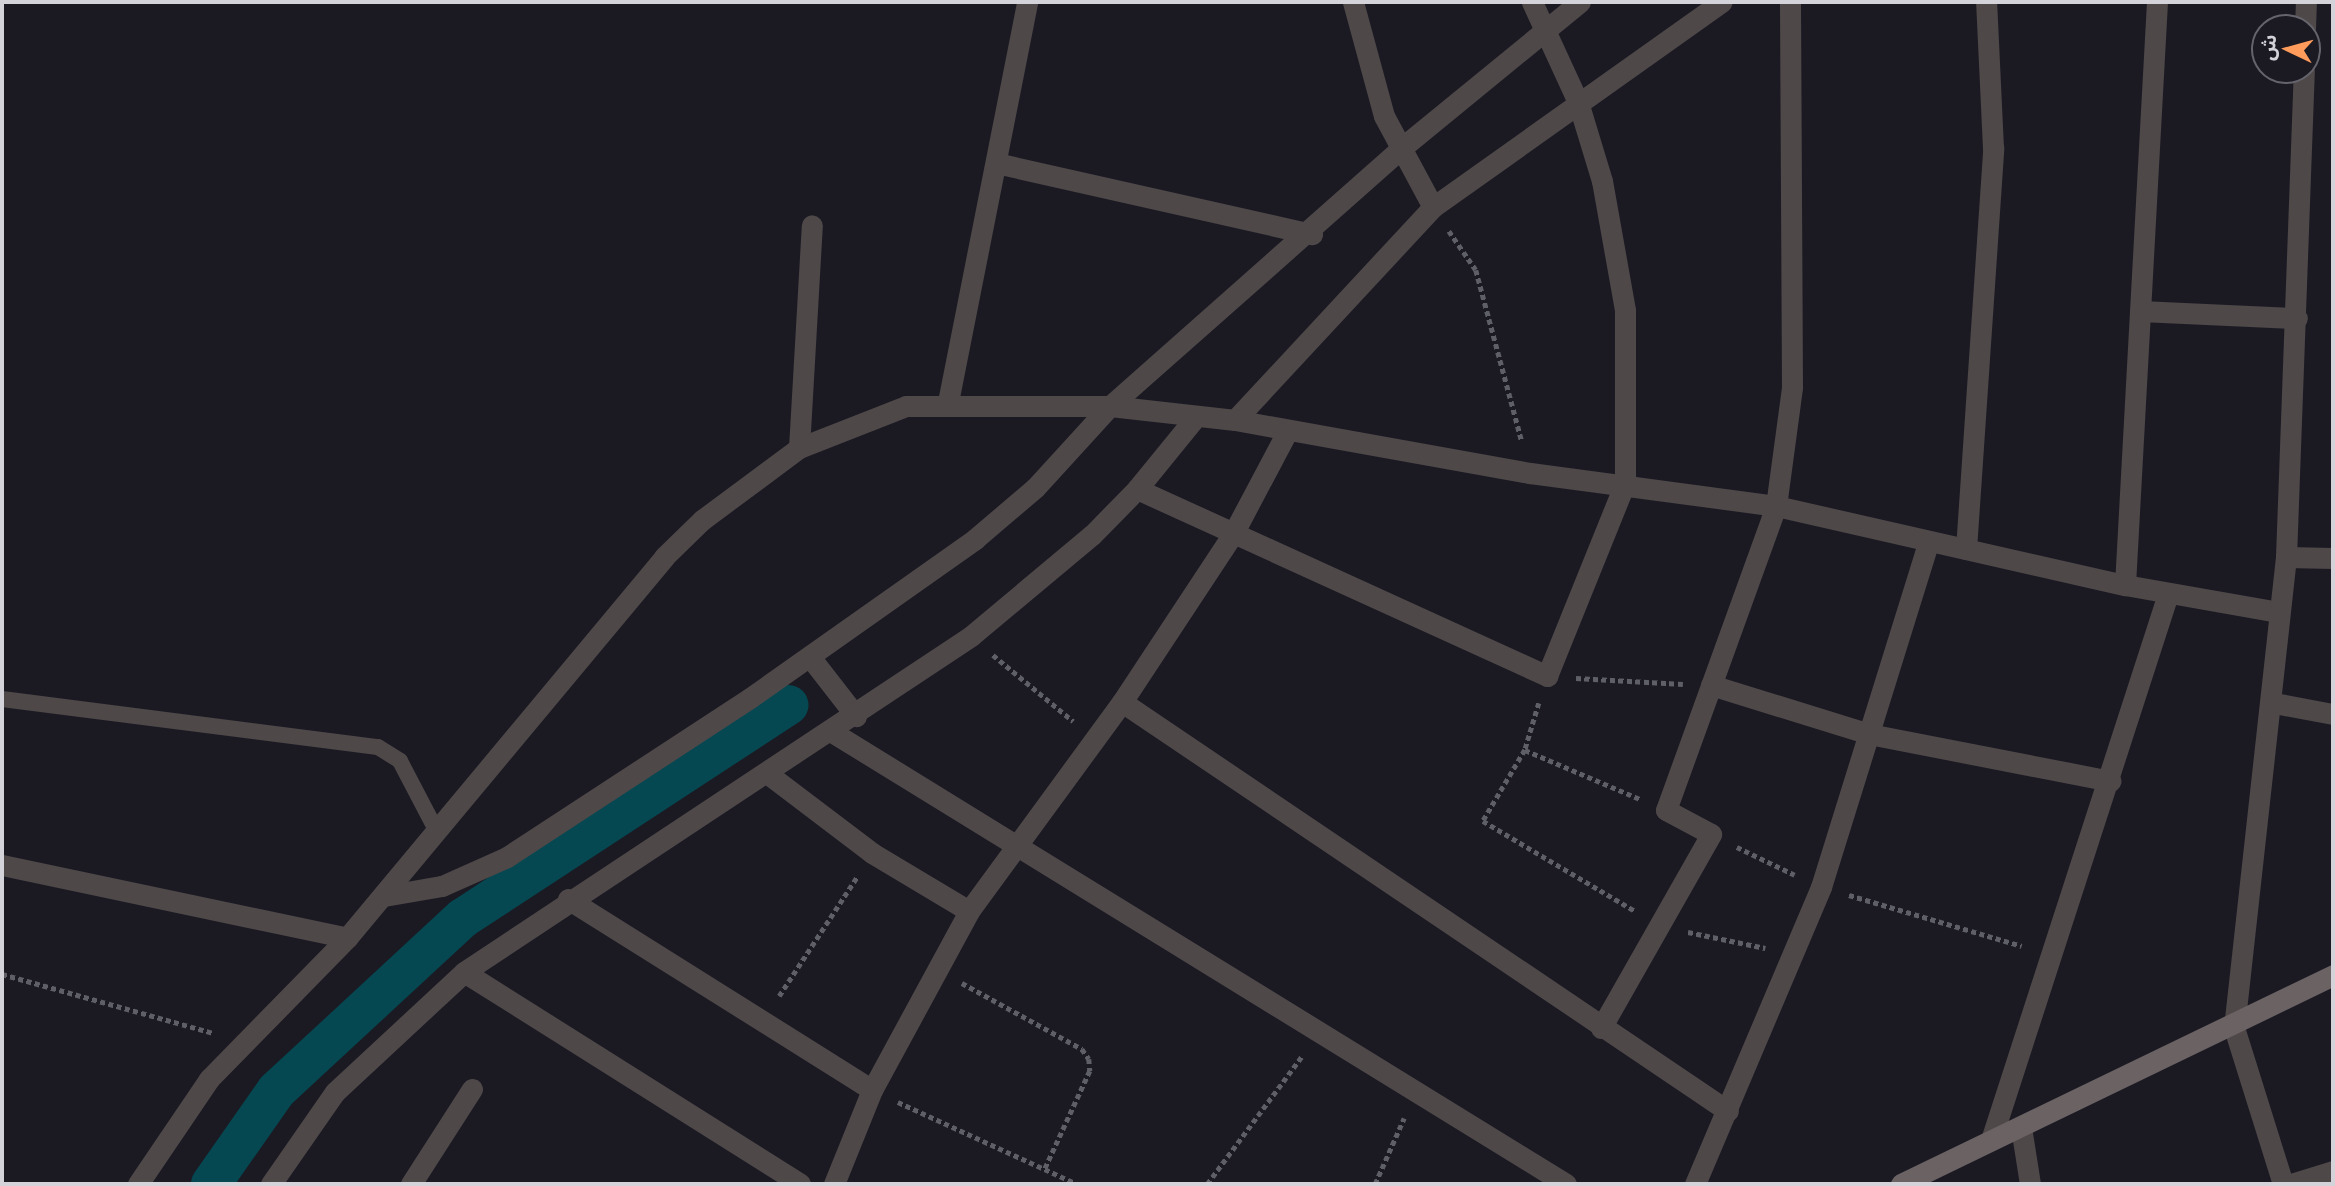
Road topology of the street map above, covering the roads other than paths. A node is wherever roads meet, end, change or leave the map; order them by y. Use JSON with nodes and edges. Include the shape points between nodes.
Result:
{"nodes":[{"id":1,"x":1027,"y":2,"type":"edge"},
{"id":2,"x":1353,"y":2,"type":"edge"},
{"id":3,"x":1532,"y":2,"type":"edge"},
{"id":4,"x":1580,"y":2,"type":"edge"},
{"id":5,"x":1721,"y":2,"type":"edge"},
{"id":6,"x":1790,"y":2,"type":"edge"},
{"id":7,"x":1986,"y":2,"type":"edge"},
{"id":8,"x":2157,"y":2,"type":"edge"},
{"id":9,"x":1545,"y":31,"type":"junction"},
{"id":10,"x":2304,"y":84,"type":"edge"},
{"id":11,"x":1578,"y":102,"type":"junction"},
{"id":12,"x":1399,"y":150,"type":"junction"},
{"id":13,"x":996,"y":163,"type":"junction"},
{"id":14,"x":1433,"y":207,"type":"junction"},
{"id":15,"x":812,"y":225,"type":"dead end"},
{"id":16,"x":1312,"y":234,"type":"junction"},
{"id":17,"x":2140,"y":311,"type":"junction"},
{"id":18,"x":2297,"y":318,"type":"junction"},
{"id":19,"x":948,"y":402,"type":"junction"},
{"id":20,"x":1110,"y":406,"type":"junction"},
{"id":21,"x":1195,"y":418,"type":"junction"},
{"id":22,"x":1235,"y":420,"type":"junction"},
{"id":23,"x":1289,"y":430,"type":"junction"},
{"id":24,"x":799,"y":448,"type":"junction"},
{"id":25,"x":1625,"y":483,"type":"junction"},
{"id":26,"x":1137,"y":489,"type":"junction"},
{"id":27,"x":1776,"y":506,"type":"junction"},
{"id":28,"x":1234,"y":533,"type":"junction"},
{"id":29,"x":1929,"y":541,"type":"junction"},
{"id":30,"x":1966,"y":549,"type":"junction"},
{"id":31,"x":2286,"y":556,"type":"junction"},
{"id":32,"x":2333,"y":558,"type":"edge"},
{"id":33,"x":2125,"y":585,"type":"junction"},
{"id":34,"x":2168,"y":594,"type":"junction"},
{"id":35,"x":2278,"y":612,"type":"junction"},
{"id":36,"x":810,"y":657,"type":"junction"},
{"id":37,"x":1711,"y":685,"type":"junction"},
{"id":38,"x":2,"y":699,"type":"edge"},
{"id":39,"x":1122,"y":702,"type":"junction"},
{"id":40,"x":2274,"y":703,"type":"junction"},
{"id":41,"x":2333,"y":714,"type":"edge"},
{"id":42,"x":856,"y":716,"type":"junction"},
{"id":43,"x":832,"y":732,"type":"junction"},
{"id":44,"x":1869,"y":734,"type":"junction"},
{"id":45,"x":768,"y":774,"type":"junction"},
{"id":46,"x":2110,"y":781,"type":"junction"},
{"id":47,"x":436,"y":830,"type":"junction"},
{"id":48,"x":1015,"y":843,"type":"junction"},
{"id":49,"x":2,"y":865,"type":"edge"},
{"id":50,"x":384,"y":896,"type":"junction"},
{"id":51,"x":568,"y":899,"type":"junction"},
{"id":52,"x":969,"y":911,"type":"junction"},
{"id":53,"x":347,"y":938,"type":"junction"},
{"id":54,"x":464,"y":972,"type":"junction"},
{"id":55,"x":2333,"y":975,"type":"edge"},
{"id":56,"x":1601,"y":1028,"type":"junction"},
{"id":57,"x":2234,"y":1028,"type":"junction"},
{"id":58,"x":472,"y":1089,"type":"dead end"},
{"id":59,"x":872,"y":1090,"type":"junction"},
{"id":60,"x":1728,"y":1111,"type":"junction"},
{"id":61,"x":2021,"y":1126,"type":"junction"},
{"id":62,"x":1991,"y":1140,"type":"junction"},
{"id":63,"x":2333,"y":1171,"type":"edge"},
{"id":64,"x":1906,"y":1183,"type":"edge"},
{"id":65,"x":2294,"y":1183,"type":"edge"},
{"id":66,"x":138,"y":1184,"type":"edge"},
{"id":67,"x":271,"y":1184,"type":"edge"},
{"id":68,"x":411,"y":1184,"type":"edge"},
{"id":69,"x":800,"y":1184,"type":"edge"},
{"id":70,"x":834,"y":1184,"type":"edge"},
{"id":71,"x":1566,"y":1184,"type":"edge"},
{"id":72,"x":1695,"y":1184,"type":"edge"},
{"id":73,"x":2030,"y":1184,"type":"edge"}],
"edges":[{"from":1,"to":13,"type":"street"},
{"from":2,"to":12,"type":"street","via":[[1366,65]]},
{"from":3,"to":9,"type":"street"},
{"from":4,"to":9,"type":"street"},
{"from":5,"to":11,"type":"street"},
{"from":6,"to":27,"type":"street","via":[[1792,387]]},
{"from":7,"to":30,"type":"street","via":[[1993,148]]},
{"from":8,"to":17,"type":"street"},
{"from":9,"to":11,"type":"street"},
{"from":9,"to":12,"type":"street"},
{"from":10,"to":18,"type":"street"},
{"from":11,"to":14,"type":"street"},
{"from":11,"to":25,"type":"street","via":[[1617,246],[1625,310]]},
{"from":12,"to":14,"type":"street"},
{"from":12,"to":16,"type":"street"},
{"from":13,"to":16,"type":"street"},
{"from":13,"to":19,"type":"street"},
{"from":14,"to":22,"type":"street"},
{"from":15,"to":24,"type":"street"},
{"from":16,"to":20,"type":"street"},
{"from":17,"to":18,"type":"street"},
{"from":17,"to":33,"type":"street"},
{"from":18,"to":31,"type":"street"},
{"from":19,"to":20,"type":"street"},
{"from":19,"to":24,"type":"street","via":[[866,417]]},
{"from":20,"to":21,"type":"street"},
{"from":20,"to":36,"type":"street","via":[[1035,488],[975,539]]},
{"from":21,"to":22,"type":"street"},
{"from":21,"to":26,"type":"street"},
{"from":22,"to":23,"type":"street"},
{"from":23,"to":25,"type":"street","via":[[1530,473]]},
{"from":23,"to":28,"type":"street"},
{"from":24,"to":47,"type":"street","via":[[702,520],[664,557]]},
{"from":25,"to":27,"type":"street"},
{"from":25,"to":28,"type":"street","via":[[1546,676]]},
{"from":26,"to":28,"type":"street"},
{"from":26,"to":42,"type":"street","via":[[1092,535],[971,636]]},
{"from":27,"to":29,"type":"street"},
{"from":27,"to":37,"type":"street"},
{"from":28,"to":39,"type":"street"},
{"from":29,"to":30,"type":"street"},
{"from":29,"to":44,"type":"street"},
{"from":30,"to":33,"type":"street"},
{"from":31,"to":32,"type":"street"},
{"from":31,"to":35,"type":"street"},
{"from":33,"to":34,"type":"street"},
{"from":34,"to":35,"type":"street"},
{"from":34,"to":46,"type":"street"},
{"from":35,"to":40,"type":"street"},
{"from":36,"to":42,"type":"street"},
{"from":36,"to":50,"type":"street","via":[[507,856],[442,886]]},
{"from":37,"to":44,"type":"street"},
{"from":37,"to":56,"type":"street","via":[[1667,810],[1711,834],[1663,926]]},
{"from":38,"to":47,"type":"lane","via":[[378,747],[400,761]]},
{"from":39,"to":48,"type":"street"},
{"from":39,"to":56,"type":"street"},
{"from":40,"to":41,"type":"street"},
{"from":40,"to":57,"type":"street"},
{"from":42,"to":43,"type":"street"},
{"from":43,"to":45,"type":"street"},
{"from":43,"to":48,"type":"street"},
{"from":44,"to":46,"type":"street"},
{"from":44,"to":60,"type":"street","via":[[1796,955]]},
{"from":45,"to":51,"type":"street"},
{"from":45,"to":52,"type":"street","via":[[872,853]]},
{"from":46,"to":62,"type":"street"},
{"from":47,"to":50,"type":"street"},
{"from":48,"to":52,"type":"street"},
{"from":48,"to":71,"type":"street","via":[[1317,1036]]},
{"from":49,"to":53,"type":"street"},
{"from":50,"to":53,"type":"street"},
{"from":51,"to":54,"type":"street"},
{"from":51,"to":59,"type":"street"},
{"from":52,"to":59,"type":"street"},
{"from":53,"to":66,"type":"street","via":[[245,1042],[180,1117]]},
{"from":54,"to":67,"type":"street","via":[[335,1091]]},
{"from":54,"to":69,"type":"street"},
{"from":55,"to":57,"type":"main road"},
{"from":56,"to":60,"type":"street"},
{"from":57,"to":61,"type":"main road"},
{"from":57,"to":65,"type":"street"},
{"from":58,"to":68,"type":"street"},
{"from":59,"to":70,"type":"street"},
{"from":60,"to":72,"type":"street"},
{"from":61,"to":62,"type":"main road"},
{"from":61,"to":73,"type":"street"},
{"from":62,"to":64,"type":"main road"},
{"from":63,"to":65,"type":"street"}]}
